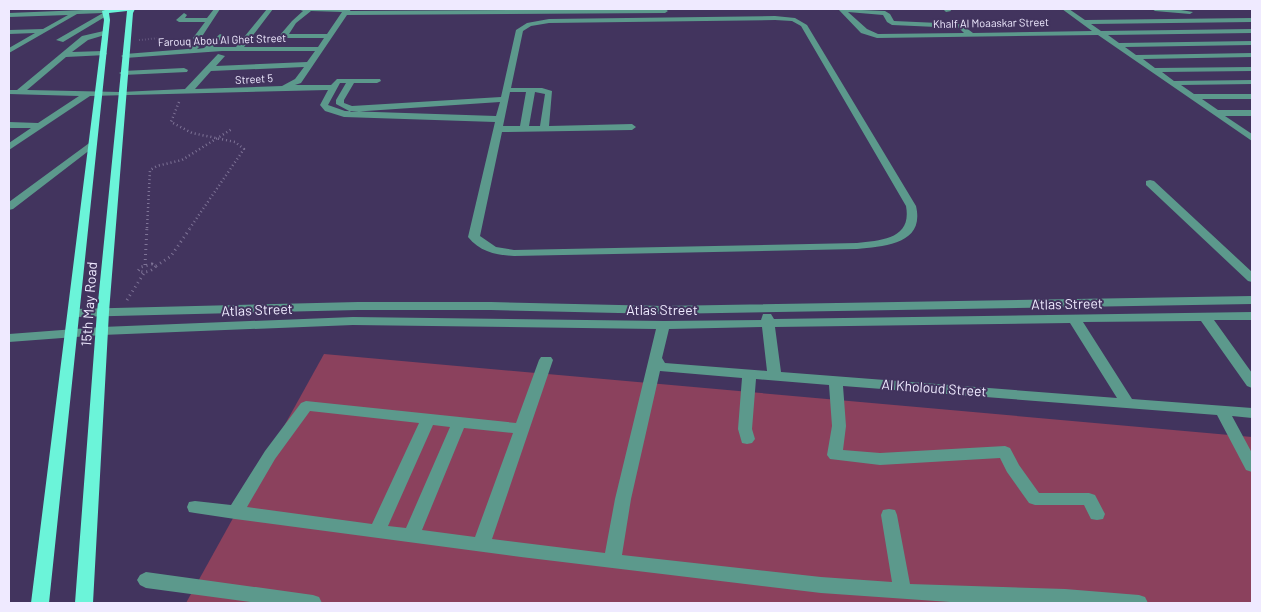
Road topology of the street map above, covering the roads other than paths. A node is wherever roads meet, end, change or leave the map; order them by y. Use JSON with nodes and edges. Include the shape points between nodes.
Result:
{"nodes":[{"id":1,"x":83,"y":9,"type":"edge"},
{"id":2,"x":132,"y":9,"type":"edge"},
{"id":3,"x":217,"y":9,"type":"edge"},
{"id":4,"x":270,"y":9,"type":"edge"},
{"id":5,"x":296,"y":9,"type":"edge"},
{"id":6,"x":304,"y":9,"type":"edge"},
{"id":7,"x":841,"y":9,"type":"edge"},
{"id":8,"x":1065,"y":9,"type":"edge"},
{"id":9,"x":1155,"y":9,"type":"edge"},
{"id":10,"x":347,"y":10,"type":"edge"},
{"id":11,"x":671,"y":10,"type":"dead end"},
{"id":12,"x":1167,"y":10,"type":"edge"},
{"id":13,"x":106,"y":11,"type":"edge"},
{"id":14,"x":1198,"y":12,"type":"dead end"},
{"id":15,"x":1224,"y":12,"type":"dead end"},
{"id":16,"x":74,"y":13,"type":"junction"},
{"id":17,"x":9,"y":15,"type":"edge"},
{"id":18,"x":184,"y":15,"type":"dead end"},
{"id":19,"x":209,"y":20,"type":"junction"},
{"id":20,"x":1249,"y":20,"type":"edge"},
{"id":21,"x":1083,"y":22,"type":"junction"},
{"id":22,"x":46,"y":31,"type":"junction"},
{"id":23,"x":1252,"y":31,"type":"edge"},
{"id":24,"x":9,"y":32,"type":"edge"},
{"id":25,"x":106,"y":32,"type":"junction"},
{"id":26,"x":1099,"y":32,"type":"junction"},
{"id":27,"x":971,"y":35,"type":"junction"},
{"id":28,"x":220,"y":36,"type":"dead end"},
{"id":29,"x":329,"y":36,"type":"junction"},
{"id":30,"x":60,"y":40,"type":"dead end"},
{"id":31,"x":180,"y":42,"type":"dead end"},
{"id":32,"x":1252,"y":43,"type":"edge"},
{"id":33,"x":1117,"y":45,"type":"junction"},
{"id":34,"x":238,"y":49,"type":"junction"},
{"id":35,"x":320,"y":49,"type":"junction"},
{"id":36,"x":206,"y":50,"type":"junction"},
{"id":37,"x":9,"y":51,"type":"edge"},
{"id":38,"x":103,"y":53,"type":"junction"},
{"id":39,"x":176,"y":54,"type":"junction"},
{"id":40,"x":64,"y":55,"type":"junction"},
{"id":41,"x":189,"y":55,"type":"junction"},
{"id":42,"x":1252,"y":55,"type":"edge"},
{"id":43,"x":125,"y":56,"type":"junction"},
{"id":44,"x":221,"y":56,"type":"dead end"},
{"id":45,"x":1135,"y":57,"type":"junction"},
{"id":46,"x":312,"y":60,"type":"junction"},
{"id":47,"x":160,"y":61,"type":"dead end"},
{"id":48,"x":209,"y":69,"type":"junction"},
{"id":49,"x":1252,"y":69,"type":"edge"},
{"id":50,"x":184,"y":70,"type":"dead end"},
{"id":51,"x":1154,"y":70,"type":"junction"},
{"id":52,"x":123,"y":73,"type":"junction"},
{"id":53,"x":376,"y":81,"type":"dead end"},
{"id":54,"x":351,"y":82,"type":"junction"},
{"id":55,"x":1252,"y":82,"type":"edge"},
{"id":56,"x":1173,"y":83,"type":"junction"},
{"id":57,"x":333,"y":87,"type":"junction"},
{"id":58,"x":283,"y":88,"type":"junction"},
{"id":59,"x":530,"y":90,"type":"junction"},
{"id":60,"x":9,"y":92,"type":"edge"},
{"id":61,"x":19,"y":92,"type":"junction"},
{"id":62,"x":185,"y":92,"type":"junction"},
{"id":63,"x":93,"y":93,"type":"junction"},
{"id":64,"x":122,"y":94,"type":"junction"},
{"id":65,"x":505,"y":95,"type":"junction"},
{"id":66,"x":1252,"y":96,"type":"edge"},
{"id":67,"x":1193,"y":97,"type":"junction"},
{"id":68,"x":1217,"y":113,"type":"junction"},
{"id":69,"x":1252,"y":113,"type":"edge"},
{"id":70,"x":499,"y":119,"type":"junction"},
{"id":71,"x":9,"y":126,"type":"edge"},
{"id":72,"x":39,"y":126,"type":"junction"},
{"id":73,"x":632,"y":127,"type":"dead end"},
{"id":74,"x":544,"y":128,"type":"junction"},
{"id":75,"x":497,"y":129,"type":"junction"},
{"id":76,"x":524,"y":129,"type":"junction"},
{"id":77,"x":1252,"y":138,"type":"edge"},
{"id":78,"x":92,"y":144,"type":"junction"},
{"id":79,"x":9,"y":147,"type":"edge"},
{"id":80,"x":1150,"y":183,"type":"dead end"},
{"id":81,"x":9,"y":207,"type":"edge"},
{"id":82,"x":1252,"y":278,"type":"edge"},
{"id":83,"x":1252,"y":300,"type":"edge"},
{"id":84,"x":766,"y":307,"type":"junction"},
{"id":85,"x":103,"y":312,"type":"junction"},
{"id":86,"x":74,"y":313,"type":"junction"},
{"id":87,"x":1252,"y":316,"type":"edge"},
{"id":88,"x":1205,"y":317,"type":"junction"},
{"id":89,"x":1074,"y":319,"type":"junction"},
{"id":90,"x":768,"y":324,"type":"junction"},
{"id":91,"x":664,"y":325,"type":"junction"},
{"id":92,"x":102,"y":331,"type":"junction"},
{"id":93,"x":72,"y":334,"type":"junction"},
{"id":94,"x":9,"y":338,"type":"edge"},
{"id":95,"x":546,"y":360,"type":"dead end"},
{"id":96,"x":655,"y":361,"type":"junction"},
{"id":97,"x":749,"y":374,"type":"junction"},
{"id":98,"x":775,"y":376,"type":"junction"},
{"id":99,"x":836,"y":380,"type":"junction"},
{"id":100,"x":1252,"y":383,"type":"edge"},
{"id":101,"x":1126,"y":402,"type":"junction"},
{"id":102,"x":1220,"y":410,"type":"junction"},
{"id":103,"x":1252,"y":413,"type":"edge"},
{"id":104,"x":428,"y":419,"type":"junction"},
{"id":105,"x":460,"y":422,"type":"junction"},
{"id":106,"x":520,"y":429,"type":"junction"},
{"id":107,"x":747,"y":440,"type":"dead end"},
{"id":108,"x":1252,"y":466,"type":"edge"},
{"id":109,"x":195,"y":507,"type":"dead end"},
{"id":110,"x":235,"y":513,"type":"junction"},
{"id":111,"x":1097,"y":514,"type":"dead end"},
{"id":112,"x":889,"y":515,"type":"dead end"},
{"id":113,"x":376,"y":531,"type":"junction"},
{"id":114,"x":411,"y":535,"type":"junction"},
{"id":115,"x":480,"y":545,"type":"junction"},
{"id":116,"x":612,"y":561,"type":"junction"},
{"id":117,"x":146,"y":580,"type":"dead end"},
{"id":118,"x":903,"y":592,"type":"junction"},
{"id":119,"x":40,"y":603,"type":"edge"},
{"id":120,"x":84,"y":603,"type":"edge"},
{"id":121,"x":313,"y":603,"type":"edge"},
{"id":122,"x":1139,"y":603,"type":"edge"}],
"edges":[{"from":1,"to":16,"type":"street"},
{"from":2,"to":13,"type":"main road"},
{"from":2,"to":43,"type":"main road","name":"15th May Road"},
{"from":3,"to":19,"type":"street"},
{"from":4,"to":34,"type":"street"},
{"from":5,"to":6,"type":"street"},
{"from":6,"to":10,"type":"street"},
{"from":6,"to":29,"type":"street","via":[[284,35]]},
{"from":7,"to":27,"type":"street","name":"Khalf Al Moaaskar Street","via":[[866,33],[884,36]]},
{"from":7,"to":27,"type":"street","via":[[885,13],[892,23],[961,26]]},
{"from":8,"to":21,"type":"street"},
{"from":9,"to":12,"type":"street"},
{"from":10,"to":11,"type":"street"},
{"from":10,"to":29,"type":"street","name":"Street 5"},
{"from":12,"to":14,"type":"street"},
{"from":13,"to":16,"type":"street"},
{"from":13,"to":25,"type":"main road","name":"15th May Road"},
{"from":13,"to":30,"type":"street"},
{"from":15,"to":20,"type":"street"},
{"from":16,"to":17,"type":"street"},
{"from":16,"to":22,"type":"street"},
{"from":18,"to":19,"type":"street","via":[[178,20]]},
{"from":19,"to":41,"type":"street","via":[[197,38],[200,42]]},
{"from":20,"to":21,"type":"street"},
{"from":21,"to":26,"type":"street"},
{"from":22,"to":24,"type":"street"},
{"from":22,"to":37,"type":"street"},
{"from":23,"to":26,"type":"street","name":"Khalf Al Moaaskar Street"},
{"from":25,"to":38,"type":"main road","name":"15th May Road"},
{"from":25,"to":40,"type":"street","via":[[85,38]]},
{"from":26,"to":27,"type":"street","name":"Khalf Al Moaaskar Street"},
{"from":26,"to":33,"type":"street"},
{"from":28,"to":36,"type":"street"},
{"from":29,"to":35,"type":"street","name":"Street 5"},
{"from":31,"to":39,"type":"street"},
{"from":32,"to":33,"type":"street"},
{"from":33,"to":45,"type":"street"},
{"from":34,"to":35,"type":"street","name":"Farouq Abou Al Ghet Street"},
{"from":34,"to":36,"type":"street","name":"Farouq Abou Al Ghet Street"},
{"from":35,"to":46,"type":"street","name":"Street 5"},
{"from":36,"to":41,"type":"street","name":"Farouq Abou Al Ghet Street"},
{"from":38,"to":40,"type":"street"},
{"from":38,"to":63,"type":"main road","name":"15th May Road"},
{"from":39,"to":41,"type":"street","name":"Farouq Abou Al Ghet Street"},
{"from":39,"to":43,"type":"street","name":"Farouq Abou Al Ghet Street"},
{"from":39,"to":47,"type":"street"},
{"from":40,"to":61,"type":"street"},
{"from":42,"to":45,"type":"street"},
{"from":43,"to":52,"type":"main road","name":"15th May Road"},
{"from":44,"to":48,"type":"street"},
{"from":45,"to":51,"type":"street"},
{"from":46,"to":48,"type":"street"},
{"from":46,"to":58,"type":"street","name":"Street 5","via":[[298,81]]},
{"from":48,"to":62,"type":"street"},
{"from":49,"to":51,"type":"street"},
{"from":50,"to":52,"type":"street"},
{"from":51,"to":56,"type":"street"},
{"from":52,"to":64,"type":"main road","name":"15th May Road"},
{"from":53,"to":54,"type":"street"},
{"from":54,"to":57,"type":"street","via":[[338,80]]},
{"from":54,"to":65,"type":"street","via":[[340,104],[351,109]]},
{"from":55,"to":56,"type":"street"},
{"from":56,"to":67,"type":"street"},
{"from":57,"to":58,"type":"street"},
{"from":57,"to":70,"type":"street","via":[[324,105],[344,114]]},
{"from":58,"to":62,"type":"street","name":"Street 5"},
{"from":59,"to":65,"type":"street"},
{"from":59,"to":74,"type":"street","via":[[549,93]]},
{"from":59,"to":76,"type":"street"},
{"from":60,"to":61,"type":"street","name":"Street 5"},
{"from":61,"to":63,"type":"street","name":"Street 5"},
{"from":62,"to":64,"type":"street","name":"Street 5"},
{"from":63,"to":64,"type":"street","name":"Street 5"},
{"from":63,"to":72,"type":"street"},
{"from":63,"to":78,"type":"main road","name":"15th May Road"},
{"from":64,"to":85,"type":"main road","name":"15th May Road"},
{"from":65,"to":70,"type":"street"},
{"from":65,"to":75,"type":"street","via":[[520,30],[530,24],[549,21],[793,20],[804,25],[915,217],[912,227],[902,236],[857,246],[495,252],[481,246],[474,237]]},
{"from":66,"to":67,"type":"street"},
{"from":67,"to":68,"type":"street"},
{"from":68,"to":69,"type":"street"},
{"from":68,"to":77,"type":"street"},
{"from":70,"to":75,"type":"street"},
{"from":71,"to":72,"type":"street"},
{"from":72,"to":79,"type":"street"},
{"from":73,"to":74,"type":"street"},
{"from":74,"to":76,"type":"street"},
{"from":75,"to":76,"type":"street"},
{"from":78,"to":81,"type":"street"},
{"from":78,"to":86,"type":"main road","name":"15th May Road"},
{"from":80,"to":82,"type":"street"},
{"from":83,"to":84,"type":"street","name":"Atlas Street"},
{"from":84,"to":85,"type":"street","name":"Atlas Street","via":[[663,310],[358,306]]},
{"from":84,"to":90,"type":"street"},
{"from":85,"to":86,"type":"street","name":"Atlas Street"},
{"from":85,"to":92,"type":"main road","name":"15th May Road"},
{"from":86,"to":93,"type":"main road","name":"15th May Road"},
{"from":87,"to":88,"type":"street","name":"Atlas Street"},
{"from":88,"to":89,"type":"street","name":"Atlas Street"},
{"from":88,"to":100,"type":"street"},
{"from":89,"to":90,"type":"street","name":"Atlas Street"},
{"from":89,"to":101,"type":"street"},
{"from":90,"to":91,"type":"street","name":"Atlas Street"},
{"from":90,"to":98,"type":"street"},
{"from":91,"to":92,"type":"street","name":"Atlas Street","via":[[353,321]]},
{"from":91,"to":96,"type":"street"},
{"from":92,"to":93,"type":"street","name":"Atlas Street"},
{"from":92,"to":120,"type":"main road","name":"15th May Road"},
{"from":93,"to":94,"type":"street","name":"Atlas Street"},
{"from":93,"to":119,"type":"main road","name":"15th May Road"},
{"from":95,"to":106,"type":"street"},
{"from":96,"to":97,"type":"street","name":"Al Kholoud Street","via":[[662,367]]},
{"from":96,"to":116,"type":"street"},
{"from":97,"to":98,"type":"street","name":"Al Kholoud Street"},
{"from":97,"to":107,"type":"street"},
{"from":98,"to":99,"type":"street","name":"Al Kholoud Street"},
{"from":99,"to":101,"type":"street","name":"Al Kholoud Street"},
{"from":99,"to":111,"type":"street","via":[[839,426],[835,455],[880,459],[1005,452],[1035,499],[1089,499]]},
{"from":101,"to":102,"type":"street","name":"Al Kholoud Street"},
{"from":102,"to":103,"type":"street","name":"Al Kholoud Street"},
{"from":102,"to":108,"type":"street"},
{"from":104,"to":105,"type":"street"},
{"from":104,"to":110,"type":"street","via":[[306,406],[270,455]]},
{"from":104,"to":113,"type":"street"},
{"from":105,"to":106,"type":"street"},
{"from":105,"to":114,"type":"street"},
{"from":106,"to":115,"type":"street"},
{"from":109,"to":110,"type":"street"},
{"from":110,"to":113,"type":"street"},
{"from":112,"to":118,"type":"street"},
{"from":113,"to":114,"type":"street"},
{"from":114,"to":115,"type":"street"},
{"from":115,"to":116,"type":"street"},
{"from":116,"to":118,"type":"street"},
{"from":117,"to":121,"type":"street"},
{"from":118,"to":122,"type":"street","via":[[1066,597]]}]}
